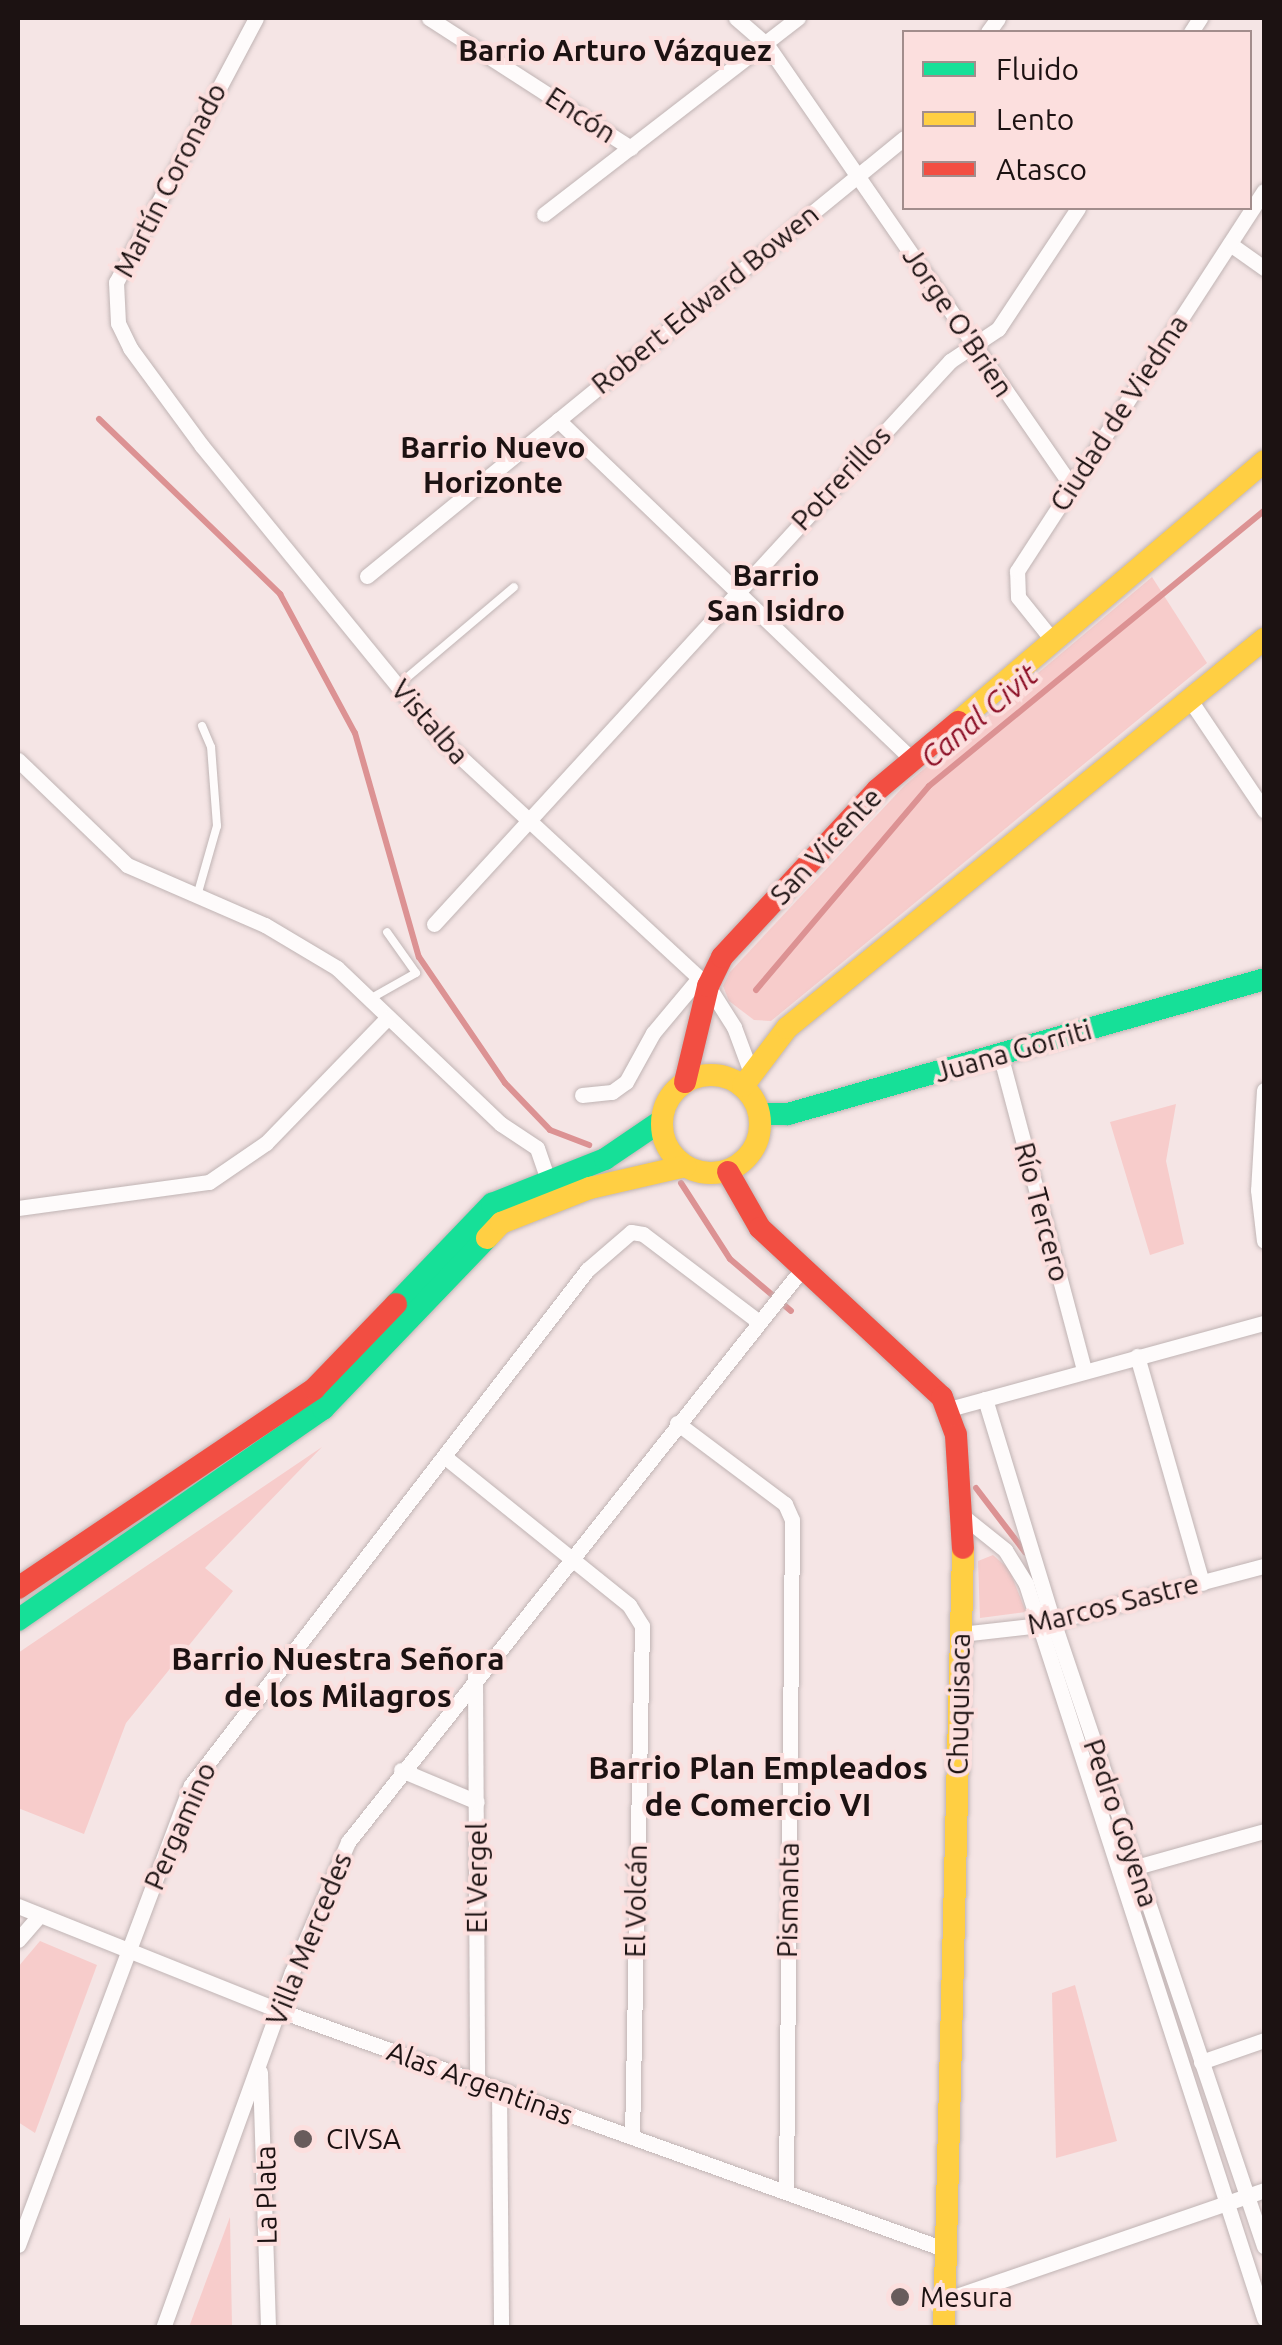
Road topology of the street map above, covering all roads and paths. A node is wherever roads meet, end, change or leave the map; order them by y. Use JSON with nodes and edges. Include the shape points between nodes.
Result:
{"nodes":[{"id":1,"x":256,"y":18,"type":"edge"},
{"id":2,"x":430,"y":18,"type":"edge"},
{"id":3,"x":736,"y":18,"type":"edge"},
{"id":4,"x":798,"y":18,"type":"edge"},
{"id":5,"x":767,"y":45,"type":"junction"},
{"id":6,"x":902,"y":140,"type":"edge"},
{"id":7,"x":631,"y":148,"type":"junction"},
{"id":8,"x":857,"y":174,"type":"junction"},
{"id":9,"x":1077,"y":210,"type":"edge"},
{"id":10,"x":1251,"y":210,"type":"edge"},
{"id":11,"x":544,"y":214,"type":"dead end"},
{"id":12,"x":1230,"y":244,"type":"junction"},
{"id":13,"x":1264,"y":268,"type":"edge"},
{"id":14,"x":130,"y":348,"type":"joint"},
{"id":15,"x":975,"y":348,"type":"junction"},
{"id":16,"x":558,"y":420,"type":"junction"},
{"id":17,"x":1264,"y":462,"type":"edge"},
{"id":18,"x":1071,"y":485,"type":"junction"},
{"id":19,"x":367,"y":576,"type":"dead end"},
{"id":20,"x":514,"y":587,"type":"dead end"},
{"id":21,"x":738,"y":590,"type":"junction"},
{"id":22,"x":1050,"y":637,"type":"junction"},
{"id":23,"x":1264,"y":639,"type":"edge"},
{"id":24,"x":397,"y":686,"type":"junction"},
{"id":25,"x":1190,"y":700,"type":"junction"},
{"id":26,"x":202,"y":726,"type":"dead end"},
{"id":27,"x":910,"y":758,"type":"junction"},
{"id":28,"x":18,"y":760,"type":"edge"},
{"id":29,"x":1264,"y":810,"type":"edge"},
{"id":30,"x":526,"y":824,"type":"junction"},
{"id":31,"x":196,"y":898,"type":"junction"},
{"id":32,"x":434,"y":924,"type":"dead end"},
{"id":33,"x":387,"y":932,"type":"dead end"},
{"id":34,"x":1264,"y":979,"type":"edge"},
{"id":35,"x":703,"y":982,"type":"junction"},
{"id":36,"x":368,"y":1000,"type":"junction"},
{"id":37,"x":387,"y":1018,"type":"junction"},
{"id":38,"x":1000,"y":1054,"type":"junction"},
{"id":39,"x":747,"y":1078,"type":"junction"},
{"id":40,"x":685,"y":1082,"type":"junction"},
{"id":41,"x":1264,"y":1090,"type":"edge"},
{"id":42,"x":582,"y":1095,"type":"dead end"},
{"id":43,"x":760,"y":1114,"type":"junction"},
{"id":44,"x":661,"y":1121,"type":"junction"},
{"id":45,"x":685,"y":1166,"type":"junction"},
{"id":46,"x":728,"y":1172,"type":"junction"},
{"id":47,"x":548,"y":1180,"type":"junction"},
{"id":48,"x":18,"y":1208,"type":"edge"},
{"id":49,"x":1264,"y":1241,"type":"edge"},
{"id":50,"x":802,"y":1269,"type":"junction"},
{"id":51,"x":759,"y":1322,"type":"junction"},
{"id":52,"x":1264,"y":1323,"type":"edge"},
{"id":53,"x":1137,"y":1356,"type":"junction"},
{"id":54,"x":1084,"y":1370,"type":"junction"},
{"id":55,"x":985,"y":1398,"type":"junction"},
{"id":56,"x":949,"y":1409,"type":"junction"},
{"id":57,"x":677,"y":1423,"type":"junction"},
{"id":58,"x":445,"y":1457,"type":"junction"},
{"id":59,"x":964,"y":1517,"type":"junction"},
{"id":60,"x":569,"y":1557,"type":"junction"},
{"id":61,"x":1264,"y":1566,"type":"edge"},
{"id":62,"x":1202,"y":1583,"type":"junction"},
{"id":63,"x":18,"y":1588,"type":"edge"},
{"id":64,"x":18,"y":1620,"type":"edge"},
{"id":65,"x":1046,"y":1623,"type":"junction"},
{"id":66,"x":960,"y":1634,"type":"junction"},
{"id":67,"x":475,"y":1674,"type":"junction"},
{"id":68,"x":401,"y":1770,"type":"junction"},
{"id":69,"x":477,"y":1802,"type":"junction"},
{"id":70,"x":1264,"y":1831,"type":"edge"},
{"id":71,"x":1128,"y":1869,"type":"junction"},
{"id":72,"x":18,"y":1906,"type":"edge"},
{"id":73,"x":40,"y":1915,"type":"junction"},
{"id":74,"x":18,"y":1940,"type":"edge"},
{"id":75,"x":128,"y":1951,"type":"junction"},
{"id":76,"x":278,"y":2010,"type":"junction"},
{"id":77,"x":1264,"y":2040,"type":"edge"},
{"id":78,"x":1202,"y":2062,"type":"junction"},
{"id":79,"x":259,"y":2064,"type":"junction"},
{"id":80,"x":478,"y":2081,"type":"junction"},
{"id":81,"x":498,"y":2089,"type":"junction"},
{"id":82,"x":632,"y":2137,"type":"junction"},
{"id":83,"x":1264,"y":2190,"type":"edge"},
{"id":84,"x":786,"y":2192,"type":"junction"},
{"id":85,"x":1248,"y":2196,"type":"junction"},
{"id":86,"x":1229,"y":2202,"type":"junction"},
{"id":87,"x":18,"y":2245,"type":"edge"},
{"id":88,"x":1264,"y":2246,"type":"edge"},
{"id":89,"x":946,"y":2250,"type":"junction"},
{"id":90,"x":945,"y":2300,"type":"junction"},
{"id":91,"x":1264,"y":2318,"type":"edge"},
{"id":92,"x":163,"y":2328,"type":"edge"},
{"id":93,"x":268,"y":2328,"type":"edge"},
{"id":94,"x":501,"y":2328,"type":"edge"},
{"id":95,"x":944,"y":2328,"type":"edge"}],
"edges":[{"from":1,"to":14,"type":"street","name":"Martín Coronado","via":[[116,282],[118,323]]},
{"from":2,"to":7,"type":"street","name":"Encón"},
{"from":3,"to":5,"type":"street","name":"Jorge O'Brien"},
{"from":4,"to":5,"type":"street"},
{"from":5,"to":7,"type":"street"},
{"from":5,"to":8,"type":"street","name":"Jorge O'Brien"},
{"from":6,"to":8,"type":"street","name":"Robert Edward Bowen"},
{"from":7,"to":11,"type":"street"},
{"from":8,"to":15,"type":"street","name":"Jorge O'Brien"},
{"from":8,"to":16,"type":"street","name":"Robert Edward Bowen"},
{"from":9,"to":15,"type":"street","name":"Potrerillos","via":[[1005,321]]},
{"from":10,"to":12,"type":"street","name":"Ciudad de Viedma"},
{"from":12,"to":13,"type":"street"},
{"from":12,"to":18,"type":"street","name":"Ciudad de Viedma"},
{"from":14,"to":24,"type":"street","name":"Vistalba"},
{"from":15,"to":18,"type":"street","name":"Jorge O'Brien"},
{"from":15,"to":21,"type":"street","name":"Potrerillos","via":[[950,361]]},
{"from":16,"to":19,"type":"street","name":"Robert Edward Bowen"},
{"from":16,"to":21,"type":"street"},
{"from":17,"to":22,"type":"main road","name":"San Vicente"},
{"from":18,"to":22,"type":"street","name":"Ciudad de Viedma","via":[[1014,585]]},
{"from":20,"to":24,"type":"lane"},
{"from":21,"to":27,"type":"street"},
{"from":21,"to":30,"type":"street","name":"Potrerillos"},
{"from":22,"to":27,"type":"main road","name":"San Vicente"},
{"from":23,"to":25,"type":"main road"},
{"from":24,"to":30,"type":"street","name":"Vistalba"},
{"from":25,"to":29,"type":"street"},
{"from":25,"to":39,"type":"main road","via":[[787,1028]]},
{"from":26,"to":31,"type":"lane","via":[[212,746],[217,826]]},
{"from":27,"to":35,"type":"main road","name":"San Vicente"},
{"from":28,"to":31,"type":"street","via":[[127,865]]},
{"from":30,"to":32,"type":"street","name":"Potrerillos"},
{"from":30,"to":35,"type":"street","name":"Vistalba"},
{"from":31,"to":36,"type":"street","via":[[308,947]]},
{"from":33,"to":36,"type":"lane","via":[[416,973]]},
{"from":34,"to":38,"type":"main road","name":"Juana Gorriti"},
{"from":35,"to":39,"type":"street","name":"Vistalba","via":[[734,1026]]},
{"from":35,"to":40,"type":"main road","name":"San Vicente"},
{"from":35,"to":42,"type":"street","name":"San Vicente","via":[[653,1033],[626,1082],[612,1092]]},
{"from":36,"to":37,"type":"street"},
{"from":37,"to":47,"type":"street","via":[[501,1124],[537,1148]]},
{"from":37,"to":48,"type":"street","via":[[266,1143],[209,1182]]},
{"from":38,"to":43,"type":"main road","name":"Juana Gorriti","via":[[788,1114]]},
{"from":38,"to":54,"type":"street","name":"Río Tercero"},
{"from":39,"to":40,"type":"main road"},
{"from":39,"to":43,"type":"main road"},
{"from":40,"to":44,"type":"main road","via":[[668,1098]]},
{"from":41,"to":49,"type":"street","via":[[1258,1190]]},
{"from":43,"to":46,"type":"main road","via":[[756,1146]]},
{"from":44,"to":45,"type":"main road","via":[[667,1147]]},
{"from":44,"to":47,"type":"main road","via":[[618,1153]]},
{"from":45,"to":46,"type":"main road"},
{"from":45,"to":64,"type":"main road","via":[[618,1179],[502,1223],[323,1410]]},
{"from":46,"to":50,"type":"main road","via":[[760,1228]]},
{"from":47,"to":63,"type":"main road","via":[[503,1197],[472,1220],[301,1399]]},
{"from":50,"to":51,"type":"street","name":"Villa Mercedes"},
{"from":50,"to":56,"type":"main road","via":[[926,1378]]},
{"from":51,"to":57,"type":"street","name":"Villa Mercedes"},
{"from":51,"to":58,"type":"street","name":"Pergamino","via":[[631,1232],[587,1270]]},
{"from":52,"to":53,"type":"street"},
{"from":53,"to":54,"type":"street"},
{"from":53,"to":62,"type":"street"},
{"from":54,"to":55,"type":"street"},
{"from":55,"to":56,"type":"street"},
{"from":55,"to":65,"type":"street","name":"Pedro Goyena"},
{"from":56,"to":59,"type":"main road","name":"Chuquisaca"},
{"from":57,"to":60,"type":"street","name":"Villa Mercedes"},
{"from":57,"to":84,"type":"street","name":"Pismanta","via":[[784,1504],[792,1520]]},
{"from":58,"to":60,"type":"street","name":"El Volcán"},
{"from":58,"to":75,"type":"street","name":"Pergamino","via":[[207,1757]]},
{"from":59,"to":65,"type":"street","name":"Pedro Goyena","via":[[1015,1563]]},
{"from":59,"to":66,"type":"main road","name":"Chuquisaca"},
{"from":60,"to":67,"type":"street","name":"Villa Mercedes"},
{"from":60,"to":82,"type":"street","name":"El Volcán","via":[[629,1606],[642,1626]]},
{"from":61,"to":62,"type":"street","name":"Marcos Sastre"},
{"from":62,"to":65,"type":"street","name":"Marcos Sastre"},
{"from":65,"to":66,"type":"street","name":"Marcos Sastre"},
{"from":65,"to":71,"type":"street","name":"Pedro Goyena"},
{"from":66,"to":89,"type":"main road","name":"Chuquisaca"},
{"from":67,"to":68,"type":"street","name":"Villa Mercedes"},
{"from":67,"to":69,"type":"street","name":"El Vergel"},
{"from":68,"to":69,"type":"street"},
{"from":68,"to":76,"type":"street","name":"Villa Mercedes","via":[[337,1861]]},
{"from":69,"to":80,"type":"street","name":"El Vergel"},
{"from":70,"to":71,"type":"street"},
{"from":71,"to":78,"type":"street","name":"Pedro Goyena"},
{"from":71,"to":86,"type":"street","name":"Pedro Goyena"},
{"from":72,"to":73,"type":"street","name":"Alas Argentinas"},
{"from":73,"to":74,"type":"street"},
{"from":73,"to":75,"type":"street","name":"Alas Argentinas"},
{"from":75,"to":76,"type":"street","name":"Alas Argentinas"},
{"from":75,"to":87,"type":"street","name":"Pergamino"},
{"from":76,"to":79,"type":"street","name":"Villa Mercedes"},
{"from":76,"to":80,"type":"street","name":"Alas Argentinas"},
{"from":77,"to":78,"type":"street"},
{"from":78,"to":85,"type":"street","name":"Pedro Goyena"},
{"from":79,"to":92,"type":"street","name":"Villa Mercedes"},
{"from":79,"to":93,"type":"street","name":"La Plata"},
{"from":80,"to":81,"type":"street","name":"Alas Argentinas"},
{"from":81,"to":82,"type":"street","name":"Alas Argentinas"},
{"from":81,"to":94,"type":"street"},
{"from":82,"to":84,"type":"street","name":"Alas Argentinas"},
{"from":83,"to":85,"type":"street"},
{"from":84,"to":89,"type":"street","name":"Alas Argentinas"},
{"from":85,"to":86,"type":"street"},
{"from":85,"to":88,"type":"street","name":"Pedro Goyena"},
{"from":86,"to":90,"type":"street"},
{"from":86,"to":91,"type":"street","name":"Pedro Goyena"},
{"from":89,"to":90,"type":"main road","name":"Chuquisaca"},
{"from":90,"to":95,"type":"main road","name":"Chuquisaca"}]}
